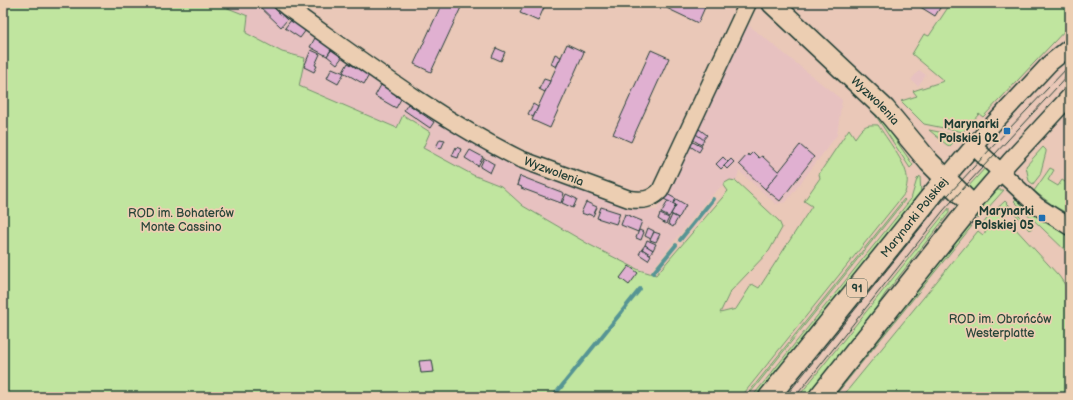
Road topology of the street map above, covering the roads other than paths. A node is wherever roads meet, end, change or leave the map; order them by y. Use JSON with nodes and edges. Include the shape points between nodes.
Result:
{"nodes":[{"id":1,"x":282,"y":3,"type":"edge"},
{"id":2,"x":748,"y":3,"type":"edge"},
{"id":3,"x":772,"y":3,"type":"edge"},
{"id":4,"x":1070,"y":47,"type":"edge"},
{"id":5,"x":1070,"y":96,"type":"edge"},
{"id":6,"x":973,"y":146,"type":"junction"},
{"id":7,"x":1000,"y":172,"type":"junction"},
{"id":8,"x":945,"y":178,"type":"junction"},
{"id":9,"x":972,"y":205,"type":"junction"},
{"id":10,"x":1070,"y":227,"type":"edge"},
{"id":11,"x":769,"y":397,"type":"edge"},
{"id":12,"x":819,"y":397,"type":"edge"}],
"edges":[{"from":1,"to":2,"type":"street","name":"Wyzwolenia","via":[[441,114],[502,150],[622,196],[640,200],[647,200],[660,191]]},
{"from":3,"to":8,"type":"main road","name":"Wyzwolenia","via":[[885,109]]},
{"from":4,"to":6,"type":"street","name":"Marynarki Polskiej","number":"91","via":[[1050,63]]},
{"from":5,"to":7,"type":"street"},
{"from":6,"to":7,"type":"street"},
{"from":6,"to":8,"type":"street","name":"Marynarki Polskiej","number":"91"},
{"from":7,"to":9,"type":"street"},
{"from":7,"to":10,"type":"street","via":[[1037,206]]},
{"from":8,"to":9,"type":"main road","name":"Wyzwolenia"},
{"from":8,"to":11,"type":"main road","name":"Marynarki Polskiej","number":"91"},
{"from":9,"to":12,"type":"main road"}]}
